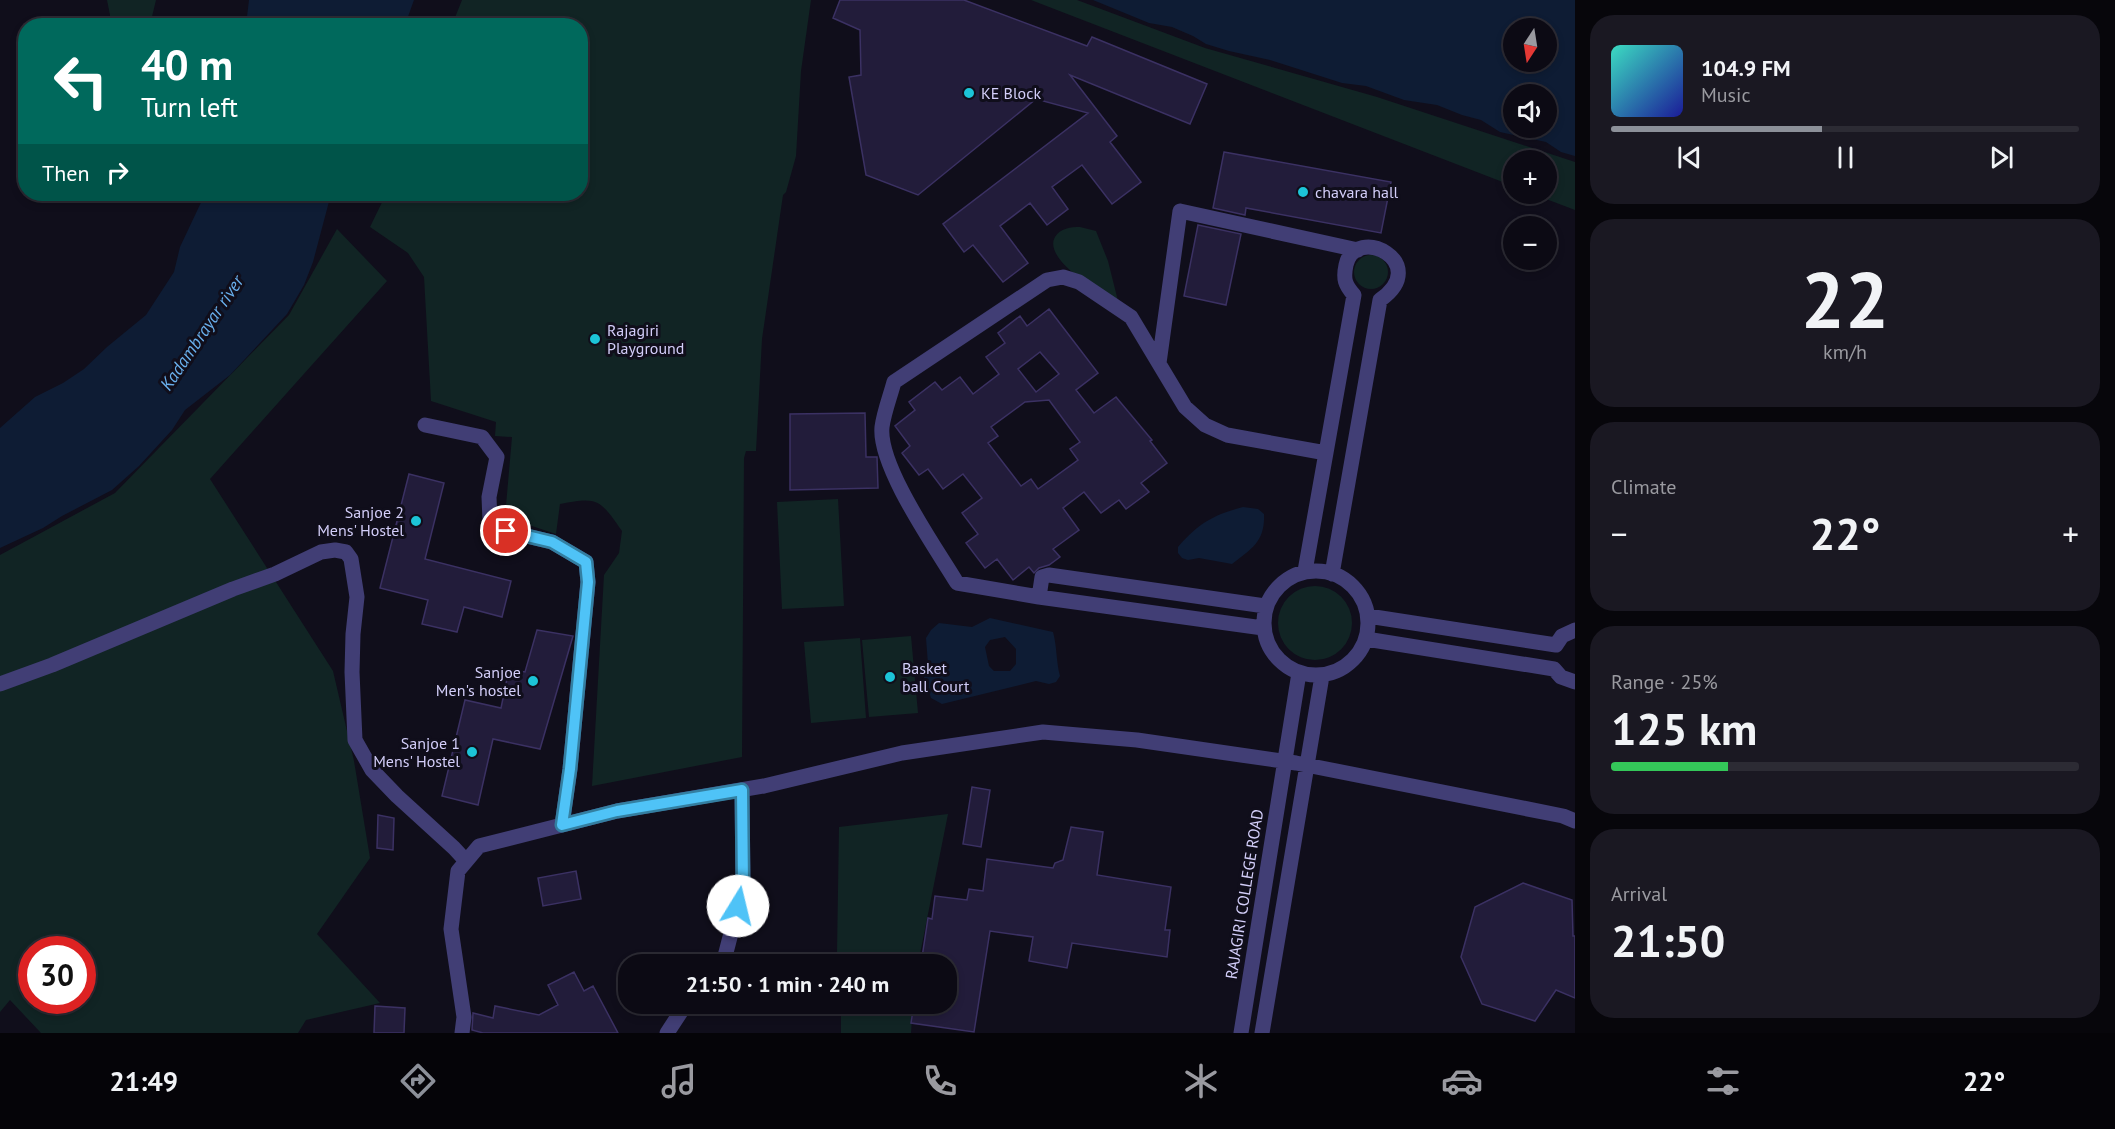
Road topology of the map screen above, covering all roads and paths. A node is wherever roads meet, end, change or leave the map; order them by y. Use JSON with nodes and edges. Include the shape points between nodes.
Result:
{"nodes":[{"id":1,"x":1358,"y":250,"type":"junction"},
{"id":2,"x":1159,"y":363,"type":"junction"},
{"id":3,"x":425,"y":424,"type":"dead end"},
{"id":4,"x":1326,"y":453,"type":"junction"},
{"id":5,"x":1305,"y":571,"type":"junction"},
{"id":6,"x":1332,"y":574,"type":"junction"},
{"id":7,"x":1039,"y":597,"type":"junction"},
{"id":8,"x":1265,"y":606,"type":"junction"},
{"id":9,"x":1368,"y":616,"type":"junction"},
{"id":10,"x":1263,"y":628,"type":"junction"},
{"id":11,"x":1575,"y":630,"type":"edge"},
{"id":12,"x":1366,"y":639,"type":"junction"},
{"id":13,"x":1299,"y":673,"type":"junction"},
{"id":14,"x":1322,"y":676,"type":"junction"},
{"id":15,"x":1575,"y":682,"type":"edge"},
{"id":16,"x":0,"y":684,"type":"edge"},
{"id":17,"x":1283,"y":761,"type":"junction"},
{"id":18,"x":1307,"y":765,"type":"junction"},
{"id":19,"x":742,"y":790,"type":"junction"},
{"id":20,"x":1575,"y":820,"type":"edge"},
{"id":21,"x":562,"y":825,"type":"junction"},
{"id":22,"x":466,"y":861,"type":"junction"},
{"id":23,"x":726,"y":954,"type":"edge"},
{"id":24,"x":679,"y":1014,"type":"edge"},
{"id":25,"x":462,"y":1033,"type":"edge"},
{"id":26,"x":667,"y":1033,"type":"edge"},
{"id":27,"x":1241,"y":1033,"type":"edge"},
{"id":28,"x":1263,"y":1033,"type":"edge"}],
"edges":[{"from":1,"to":2,"type":"street","via":[[1180,211]]},
{"from":1,"to":4,"type":"street","via":[[1347,261],[1344,276],[1354,295]]},
{"from":1,"to":6,"type":"street","via":[[1373,247],[1387,252],[1396,264],[1398,279],[1380,300]]},
{"from":2,"to":4,"type":"street","via":[[1185,407],[1205,425],[1227,435]]},
{"from":2,"to":7,"type":"street","via":[[1131,317],[1079,282],[1063,277],[1047,280],[894,382],[882,428],[887,455],[898,485],[957,583]]},
{"from":3,"to":21,"type":"street","via":[[482,436],[497,457],[489,497],[490,521],[506,531],[552,542],[586,562],[588,582]]},
{"from":4,"to":5,"type":"street"},
{"from":5,"to":6,"type":"street"},
{"from":5,"to":8,"type":"street","via":[[1277,587]]},
{"from":6,"to":9,"type":"street","via":[[1345,579],[1359,594]]},
{"from":7,"to":8,"type":"street","via":[[1042,577],[1048,575]]},
{"from":7,"to":10,"type":"street"},
{"from":8,"to":10,"type":"street"},
{"from":9,"to":11,"type":"street","via":[[1556,645],[1562,636]]},
{"from":9,"to":12,"type":"street"},
{"from":10,"to":13,"type":"street","via":[[1272,652]]},
{"from":12,"to":14,"type":"street","via":[[1354,659]]},
{"from":12,"to":15,"type":"street","via":[[1554,669],[1561,677]]},
{"from":13,"to":14,"type":"street"},
{"from":13,"to":17,"type":"street","name":"RAJAGIRI COLLEGE ROAD"},
{"from":14,"to":18,"type":"street"},
{"from":16,"to":22,"type":"street","via":[[321,552],[346,552],[351,559],[357,597],[352,672],[355,740],[372,770]]},
{"from":17,"to":18,"type":"street"},
{"from":17,"to":19,"type":"street","via":[[1137,740],[1043,732],[902,753]]},
{"from":17,"to":27,"type":"street","name":"RAJAGIRI COLLEGE ROAD"},
{"from":18,"to":20,"type":"street"},
{"from":18,"to":28,"type":"street"},
{"from":19,"to":21,"type":"street","via":[[617,811]]},
{"from":19,"to":23,"type":"street","via":[[743,887]]},
{"from":21,"to":22,"type":"street","via":[[478,846]]},
{"from":22,"to":25,"type":"street","via":[[458,871],[450,929],[464,1017]]},
{"from":24,"to":26,"type":"street"}]}
